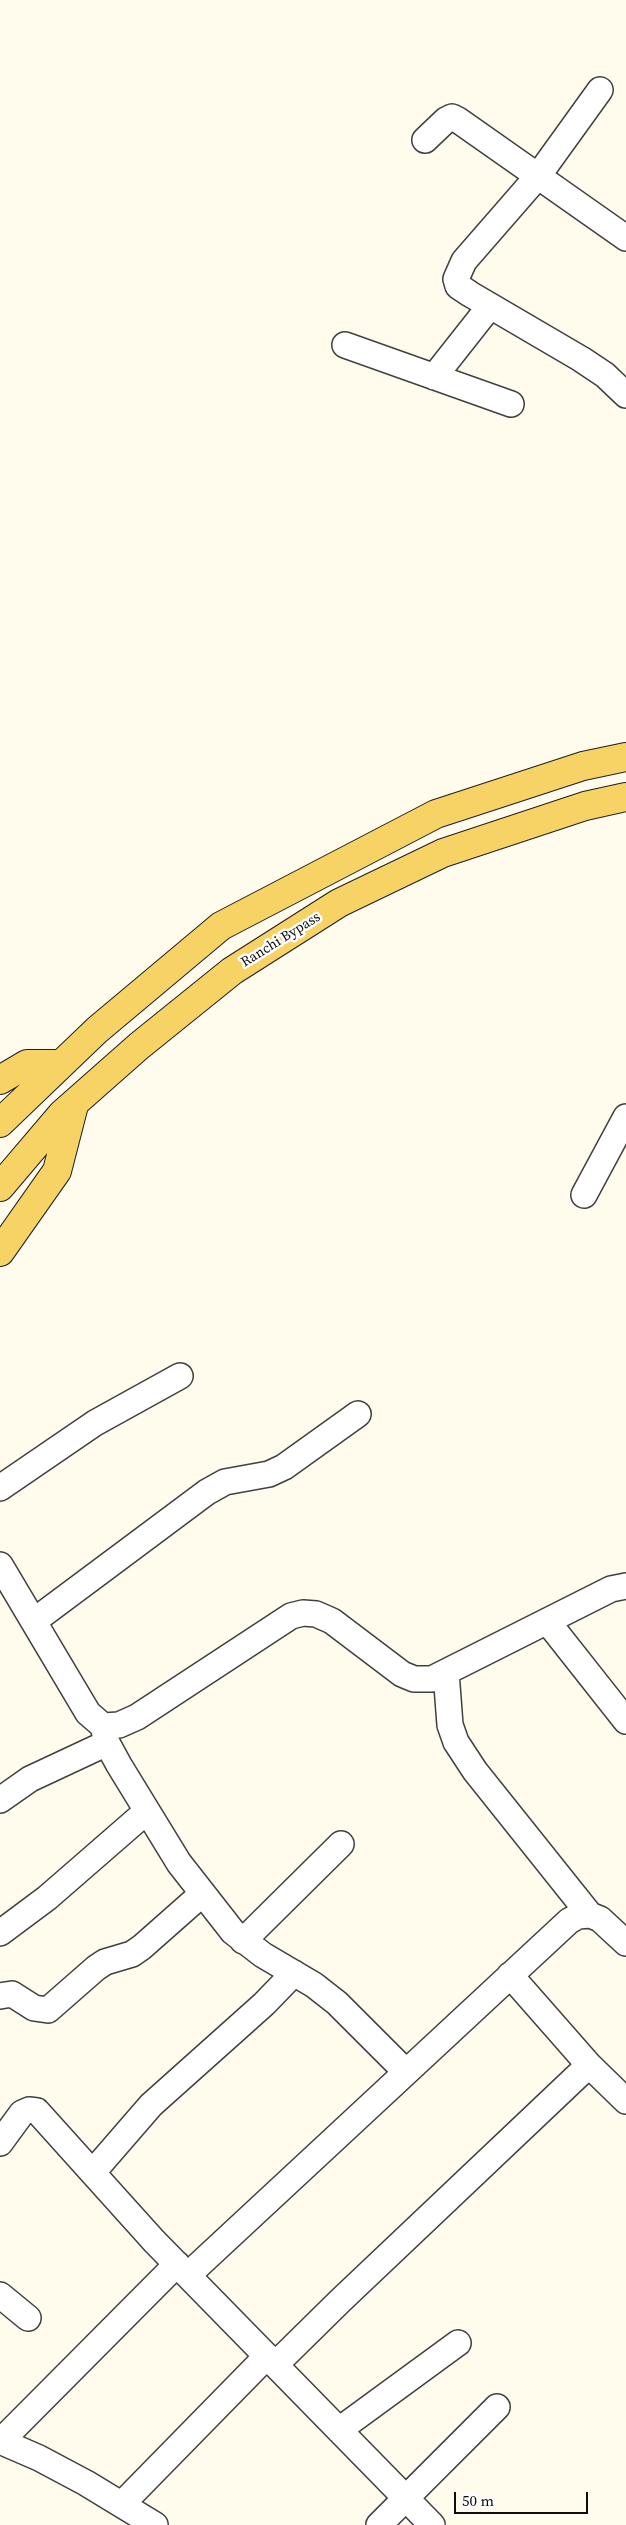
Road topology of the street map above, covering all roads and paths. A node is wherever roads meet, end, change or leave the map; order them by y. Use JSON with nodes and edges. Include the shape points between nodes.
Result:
{"nodes":[{"id":1,"x":600,"y":90,"type":"dead end"},
{"id":2,"x":425,"y":140,"type":"dead end"},
{"id":3,"x":538,"y":176,"type":"junction"},
{"id":4,"x":625,"y":236,"type":"edge"},
{"id":5,"x":490,"y":306,"type":"junction"},
{"id":6,"x":345,"y":345,"type":"dead end"},
{"id":7,"x":434,"y":377,"type":"junction"},
{"id":8,"x":626,"y":395,"type":"edge"},
{"id":9,"x":511,"y":404,"type":"dead end"},
{"id":10,"x":626,"y":757,"type":"edge"},
{"id":11,"x":626,"y":797,"type":"edge"},
{"id":12,"x":60,"y":1064,"type":"junction"},
{"id":13,"x":0,"y":1080,"type":"edge"},
{"id":14,"x":74,"y":1104,"type":"junction"},
{"id":15,"x":626,"y":1117,"type":"edge"},
{"id":16,"x":0,"y":1123,"type":"edge"},
{"id":17,"x":0,"y":1187,"type":"edge"},
{"id":18,"x":584,"y":1195,"type":"dead end"},
{"id":19,"x":0,"y":1252,"type":"edge"},
{"id":20,"x":180,"y":1376,"type":"dead end"},
{"id":21,"x":358,"y":1414,"type":"dead end"},
{"id":22,"x":0,"y":1488,"type":"edge"},
{"id":23,"x":0,"y":1565,"type":"edge"},
{"id":24,"x":626,"y":1585,"type":"edge"},
{"id":25,"x":34,"y":1621,"type":"junction"},
{"id":26,"x":547,"y":1621,"type":"junction"},
{"id":27,"x":446,"y":1672,"type":"junction"},
{"id":28,"x":626,"y":1721,"type":"edge"},
{"id":29,"x":105,"y":1734,"type":"junction"},
{"id":30,"x":0,"y":1800,"type":"edge"},
{"id":31,"x":147,"y":1811,"type":"junction"},
{"id":32,"x":341,"y":1844,"type":"dead end"},
{"id":33,"x":202,"y":1894,"type":"junction"},
{"id":34,"x":590,"y":1915,"type":"junction"},
{"id":35,"x":0,"y":1933,"type":"edge"},
{"id":36,"x":243,"y":1941,"type":"junction"},
{"id":37,"x":626,"y":1943,"type":"edge"},
{"id":38,"x":294,"y":1973,"type":"junction"},
{"id":39,"x":510,"y":1975,"type":"junction"},
{"id":40,"x":0,"y":1996,"type":"edge"},
{"id":41,"x":589,"y":2065,"type":"junction"},
{"id":42,"x":406,"y":2072,"type":"junction"},
{"id":43,"x":626,"y":2101,"type":"edge"},
{"id":44,"x":0,"y":2143,"type":"edge"},
{"id":45,"x":93,"y":2172,"type":"junction"},
{"id":46,"x":183,"y":2269,"type":"junction"},
{"id":47,"x":0,"y":2295,"type":"edge"},
{"id":48,"x":28,"y":2318,"type":"dead end"},
{"id":49,"x":458,"y":2343,"type":"dead end"},
{"id":50,"x":271,"y":2360,"type":"junction"},
{"id":51,"x":497,"y":2407,"type":"dead end"},
{"id":52,"x":339,"y":2430,"type":"junction"},
{"id":53,"x":1,"y":2441,"type":"edge"},
{"id":54,"x":405,"y":2498,"type":"junction"},
{"id":55,"x":122,"y":2504,"type":"junction"},
{"id":56,"x":155,"y":2525,"type":"edge"},
{"id":57,"x":379,"y":2525,"type":"edge"},
{"id":58,"x":432,"y":2525,"type":"edge"}],
"edges":[{"from":1,"to":3,"type":"street"},
{"from":2,"to":3,"type":"street","via":[[452,117]]},
{"from":3,"to":4,"type":"street"},
{"from":3,"to":5,"type":"street","via":[[458,271],[458,286]]},
{"from":5,"to":7,"type":"street"},
{"from":5,"to":8,"type":"street","via":[[581,359]]},
{"from":6,"to":7,"type":"street"},
{"from":7,"to":9,"type":"street"},
{"from":10,"to":12,"type":"main road","via":[[584,766],[436,814],[221,926]]},
{"from":11,"to":14,"type":"main road","name":"Ranchi Bypass","via":[[585,806],[443,853],[339,903],[232,971],[138,1046]]},
{"from":12,"to":13,"type":"main road","via":[[27,1064]]},
{"from":12,"to":16,"type":"main road"},
{"from":14,"to":17,"type":"main road","name":"Ranchi Bypass"},
{"from":14,"to":19,"type":"main road","via":[[57,1171]]},
{"from":15,"to":18,"type":"street"},
{"from":20,"to":22,"type":"street","via":[[101,1419]]},
{"from":21,"to":25,"type":"street","via":[[284,1467],[269,1474],[225,1482],[207,1492]]},
{"from":23,"to":25,"type":"street"},
{"from":24,"to":26,"type":"street","via":[[611,1589]]},
{"from":25,"to":29,"type":"street","via":[[88,1713]]},
{"from":26,"to":27,"type":"street"},
{"from":26,"to":28,"type":"street"},
{"from":27,"to":29,"type":"street","via":[[432,1679],[414,1679],[402,1674],[332,1621],[303,1612],[291,1616]]},
{"from":27,"to":34,"type":"street","via":[[450,1725],[456,1742],[475,1771]]},
{"from":29,"to":30,"type":"street"},
{"from":29,"to":31,"type":"street"},
{"from":31,"to":33,"type":"street"},
{"from":31,"to":35,"type":"street","via":[[47,1898]]},
{"from":32,"to":36,"type":"street"},
{"from":33,"to":36,"type":"street"},
{"from":33,"to":40,"type":"street","via":[[142,1947],[96,1968],[48,2010],[34,2008],[12,1994]]},
{"from":34,"to":37,"type":"street","via":[[600,1919]]},
{"from":34,"to":39,"type":"street","via":[[569,1921]]},
{"from":36,"to":38,"type":"street"},
{"from":38,"to":42,"type":"street","via":[[337,2003]]},
{"from":38,"to":45,"type":"street","via":[[151,2105]]},
{"from":39,"to":41,"type":"street"},
{"from":39,"to":42,"type":"street"},
{"from":41,"to":43,"type":"street"},
{"from":41,"to":50,"type":"street","via":[[340,2300]]},
{"from":42,"to":46,"type":"street"},
{"from":44,"to":45,"type":"street","via":[[22,2113],[37,2111]]},
{"from":45,"to":46,"type":"street"},
{"from":46,"to":50,"type":"street"},
{"from":46,"to":53,"type":"street"},
{"from":47,"to":48,"type":"street"},
{"from":49,"to":52,"type":"street"},
{"from":50,"to":52,"type":"street"},
{"from":50,"to":55,"type":"street"},
{"from":51,"to":54,"type":"street"},
{"from":52,"to":54,"type":"street"},
{"from":53,"to":55,"type":"street"},
{"from":54,"to":57,"type":"street"},
{"from":54,"to":58,"type":"street"},
{"from":55,"to":56,"type":"street"}]}
